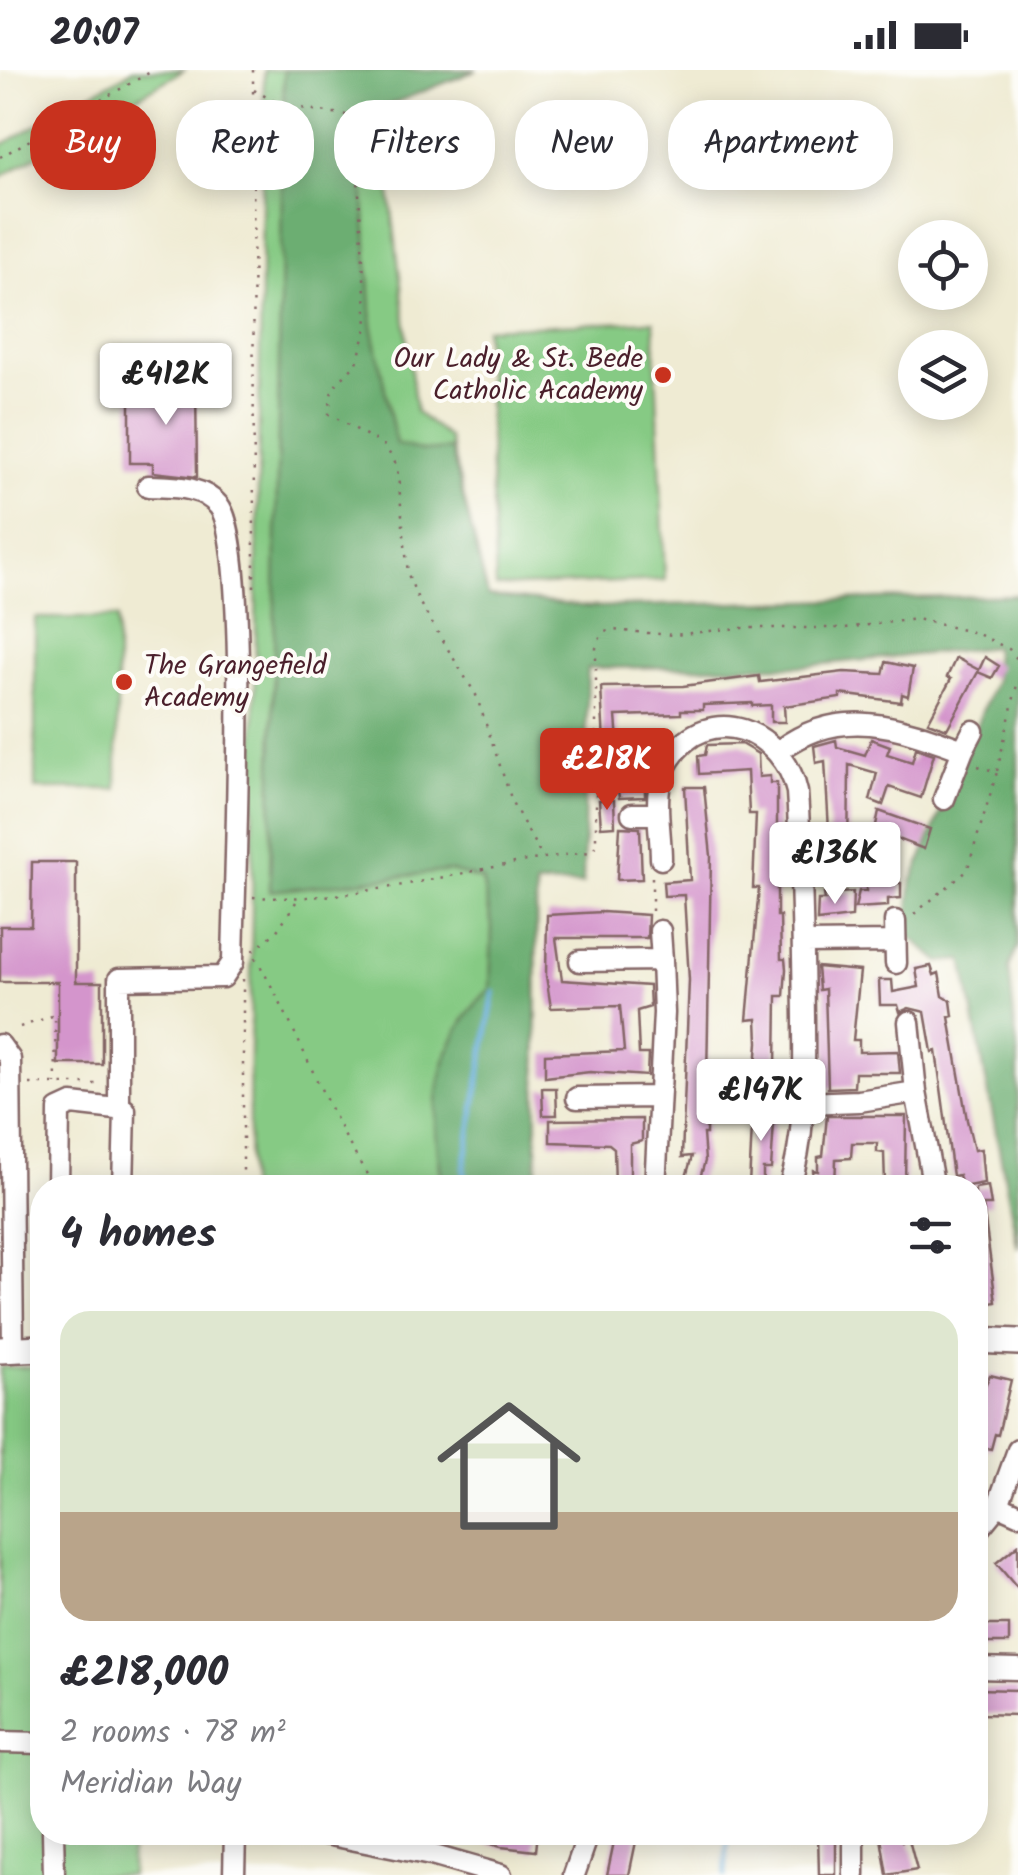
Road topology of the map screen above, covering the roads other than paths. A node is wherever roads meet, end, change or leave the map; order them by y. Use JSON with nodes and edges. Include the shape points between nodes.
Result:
{"nodes":[{"id":1,"x":148,"y":486,"type":"dead end"},
{"id":2,"x":780,"y":750,"type":"junction"},
{"id":3,"x":944,"y":799,"type":"dead end"},
{"id":4,"x":632,"y":814,"type":"dead end"},
{"id":5,"x":658,"y":814,"type":"junction"},
{"id":6,"x":656,"y":862,"type":"road end"},
{"id":7,"x":656,"y":928,"type":"road end"},
{"id":8,"x":805,"y":942,"type":"junction"},
{"id":9,"x":580,"y":960,"type":"dead end"},
{"id":10,"x":662,"y":960,"type":"junction"},
{"id":11,"x":896,"y":963,"type":"dead end"},
{"id":12,"x":908,"y":1022,"type":"dead end"},
{"id":13,"x":0,"y":1045,"type":"edge"},
{"id":14,"x":916,"y":1092,"type":"junction"},
{"id":15,"x":658,"y":1097,"type":"junction"},
{"id":16,"x":577,"y":1098,"type":"dead end"},
{"id":17,"x":804,"y":1103,"type":"junction"},
{"id":18,"x":119,"y":1106,"type":"junction"},
{"id":19,"x":58,"y":1175,"type":"edge"},
{"id":20,"x":124,"y":1175,"type":"edge"},
{"id":21,"x":655,"y":1175,"type":"edge"},
{"id":22,"x":792,"y":1175,"type":"edge"},
{"id":23,"x":932,"y":1175,"type":"edge"},
{"id":24,"x":6,"y":1270,"type":"edge"},
{"id":25,"x":988,"y":1341,"type":"edge"},
{"id":26,"x":1018,"y":1342,"type":"edge"},
{"id":27,"x":6,"y":1350,"type":"edge"},
{"id":28,"x":1018,"y":1450,"type":"edge"},
{"id":29,"x":998,"y":1505,"type":"junction"},
{"id":30,"x":1018,"y":1514,"type":"edge"},
{"id":31,"x":988,"y":1517,"type":"edge"},
{"id":32,"x":988,"y":1668,"type":"edge"},
{"id":33,"x":1018,"y":1669,"type":"edge"},
{"id":34,"x":0,"y":1742,"type":"edge"},
{"id":35,"x":30,"y":1743,"type":"edge"},
{"id":36,"x":53,"y":1845,"type":"edge"},
{"id":37,"x":235,"y":1845,"type":"edge"},
{"id":38,"x":381,"y":1845,"type":"edge"},
{"id":39,"x":584,"y":1845,"type":"edge"},
{"id":40,"x":854,"y":1845,"type":"edge"},
{"id":41,"x":54,"y":1875,"type":"edge"},
{"id":42,"x":234,"y":1875,"type":"edge"},
{"id":43,"x":500,"y":1875,"type":"edge"},
{"id":44,"x":574,"y":1875,"type":"edge"},
{"id":45,"x":854,"y":1875,"type":"edge"}],
"edges":[{"from":1,"to":18,"type":"street","via":[[209,496],[232,540],[235,976],[119,978]]},
{"from":2,"to":3,"type":"street","via":[[820,726],[863,723],[966,747]]},
{"from":2,"to":5,"type":"street","via":[[740,729],[698,734],[669,760],[659,784]]},
{"from":2,"to":8,"type":"street","via":[[797,792]]},
{"from":4,"to":5,"type":"street"},
{"from":5,"to":6,"type":"street"},
{"from":7,"to":10,"type":"street"},
{"from":8,"to":11,"type":"street","via":[[894,931]]},
{"from":8,"to":17,"type":"street"},
{"from":9,"to":10,"type":"street"},
{"from":10,"to":15,"type":"street"},
{"from":12,"to":14,"type":"street"},
{"from":13,"to":24,"type":"street","via":[[10,1060]]},
{"from":14,"to":17,"type":"street"},
{"from":14,"to":23,"type":"street"},
{"from":15,"to":16,"type":"street"},
{"from":15,"to":21,"type":"street"},
{"from":17,"to":22,"type":"street"},
{"from":18,"to":19,"type":"street","via":[[63,1104]]},
{"from":18,"to":20,"type":"street","via":[[125,1110]]},
{"from":24,"to":27,"type":"street"},
{"from":25,"to":26,"type":"main road"},
{"from":28,"to":29,"type":"street"},
{"from":29,"to":30,"type":"street"},
{"from":29,"to":31,"type":"street"},
{"from":32,"to":33,"type":"street"},
{"from":34,"to":35,"type":"street"},
{"from":36,"to":41,"type":"street"},
{"from":37,"to":42,"type":"street"},
{"from":38,"to":43,"type":"street"},
{"from":39,"to":44,"type":"street"},
{"from":40,"to":45,"type":"street"}]}
